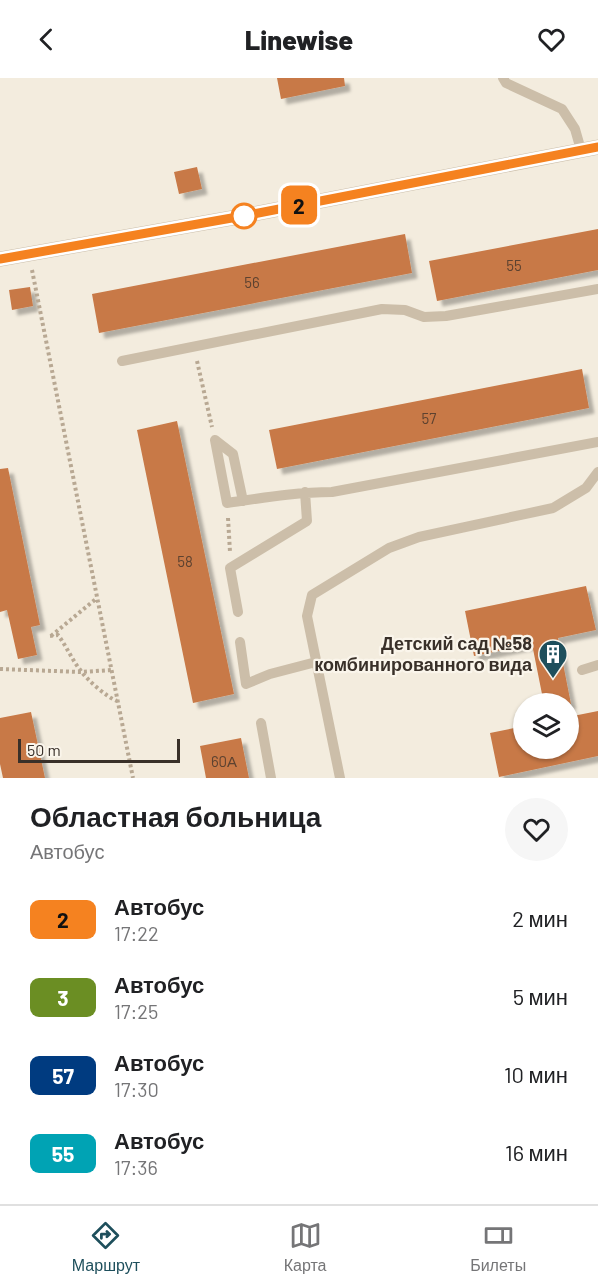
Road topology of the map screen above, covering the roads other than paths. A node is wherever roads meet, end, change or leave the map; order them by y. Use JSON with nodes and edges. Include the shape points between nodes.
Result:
{"nodes":[{"id":1,"x":503,"y":78,"type":"edge"},
{"id":2,"x":598,"y":147,"type":"edge"},
{"id":3,"x":581,"y":150,"type":"junction"},
{"id":4,"x":0,"y":260,"type":"edge"},
{"id":5,"x":598,"y":289,"type":"edge"},
{"id":6,"x":122,"y":361,"type":"dead end"},
{"id":7,"x":598,"y":442,"type":"edge"},
{"id":8,"x":598,"y":472,"type":"edge"},
{"id":9,"x":305,"y":492,"type":"junction"},
{"id":10,"x":243,"y":501,"type":"junction"},
{"id":11,"x":238,"y":612,"type":"dead end"},
{"id":12,"x":240,"y":642,"type":"dead end"},
{"id":13,"x":316,"y":662,"type":"junction"},
{"id":14,"x":598,"y":666,"type":"edge"},
{"id":15,"x":582,"y":670,"type":"dead end"},
{"id":16,"x":261,"y":723,"type":"dead end"},
{"id":17,"x":271,"y":778,"type":"edge"},
{"id":18,"x":340,"y":778,"type":"edge"}],
"edges":[{"from":1,"to":3,"type":"lane","via":[[506,83],[562,109],[576,129]]},
{"from":2,"to":3,"type":"street"},
{"from":3,"to":4,"type":"street"},
{"from":5,"to":6,"type":"lane","via":[[446,316],[424,317],[405,310],[382,309]]},
{"from":7,"to":9,"type":"lane","via":[[332,492]]},
{"from":8,"to":13,"type":"lane","via":[[586,488],[553,508],[419,537],[389,548],[312,595],[307,616]]},
{"from":9,"to":10,"type":"lane"},
{"from":9,"to":11,"type":"lane","via":[[307,521],[230,568]]},
{"from":10,"to":10,"type":"lane","via":[[233,454],[215,440],[227,503]]},
{"from":12,"to":13,"type":"lane","via":[[246,684]]},
{"from":13,"to":18,"type":"lane"},
{"from":14,"to":15,"type":"lane"},
{"from":16,"to":17,"type":"lane"}]}
